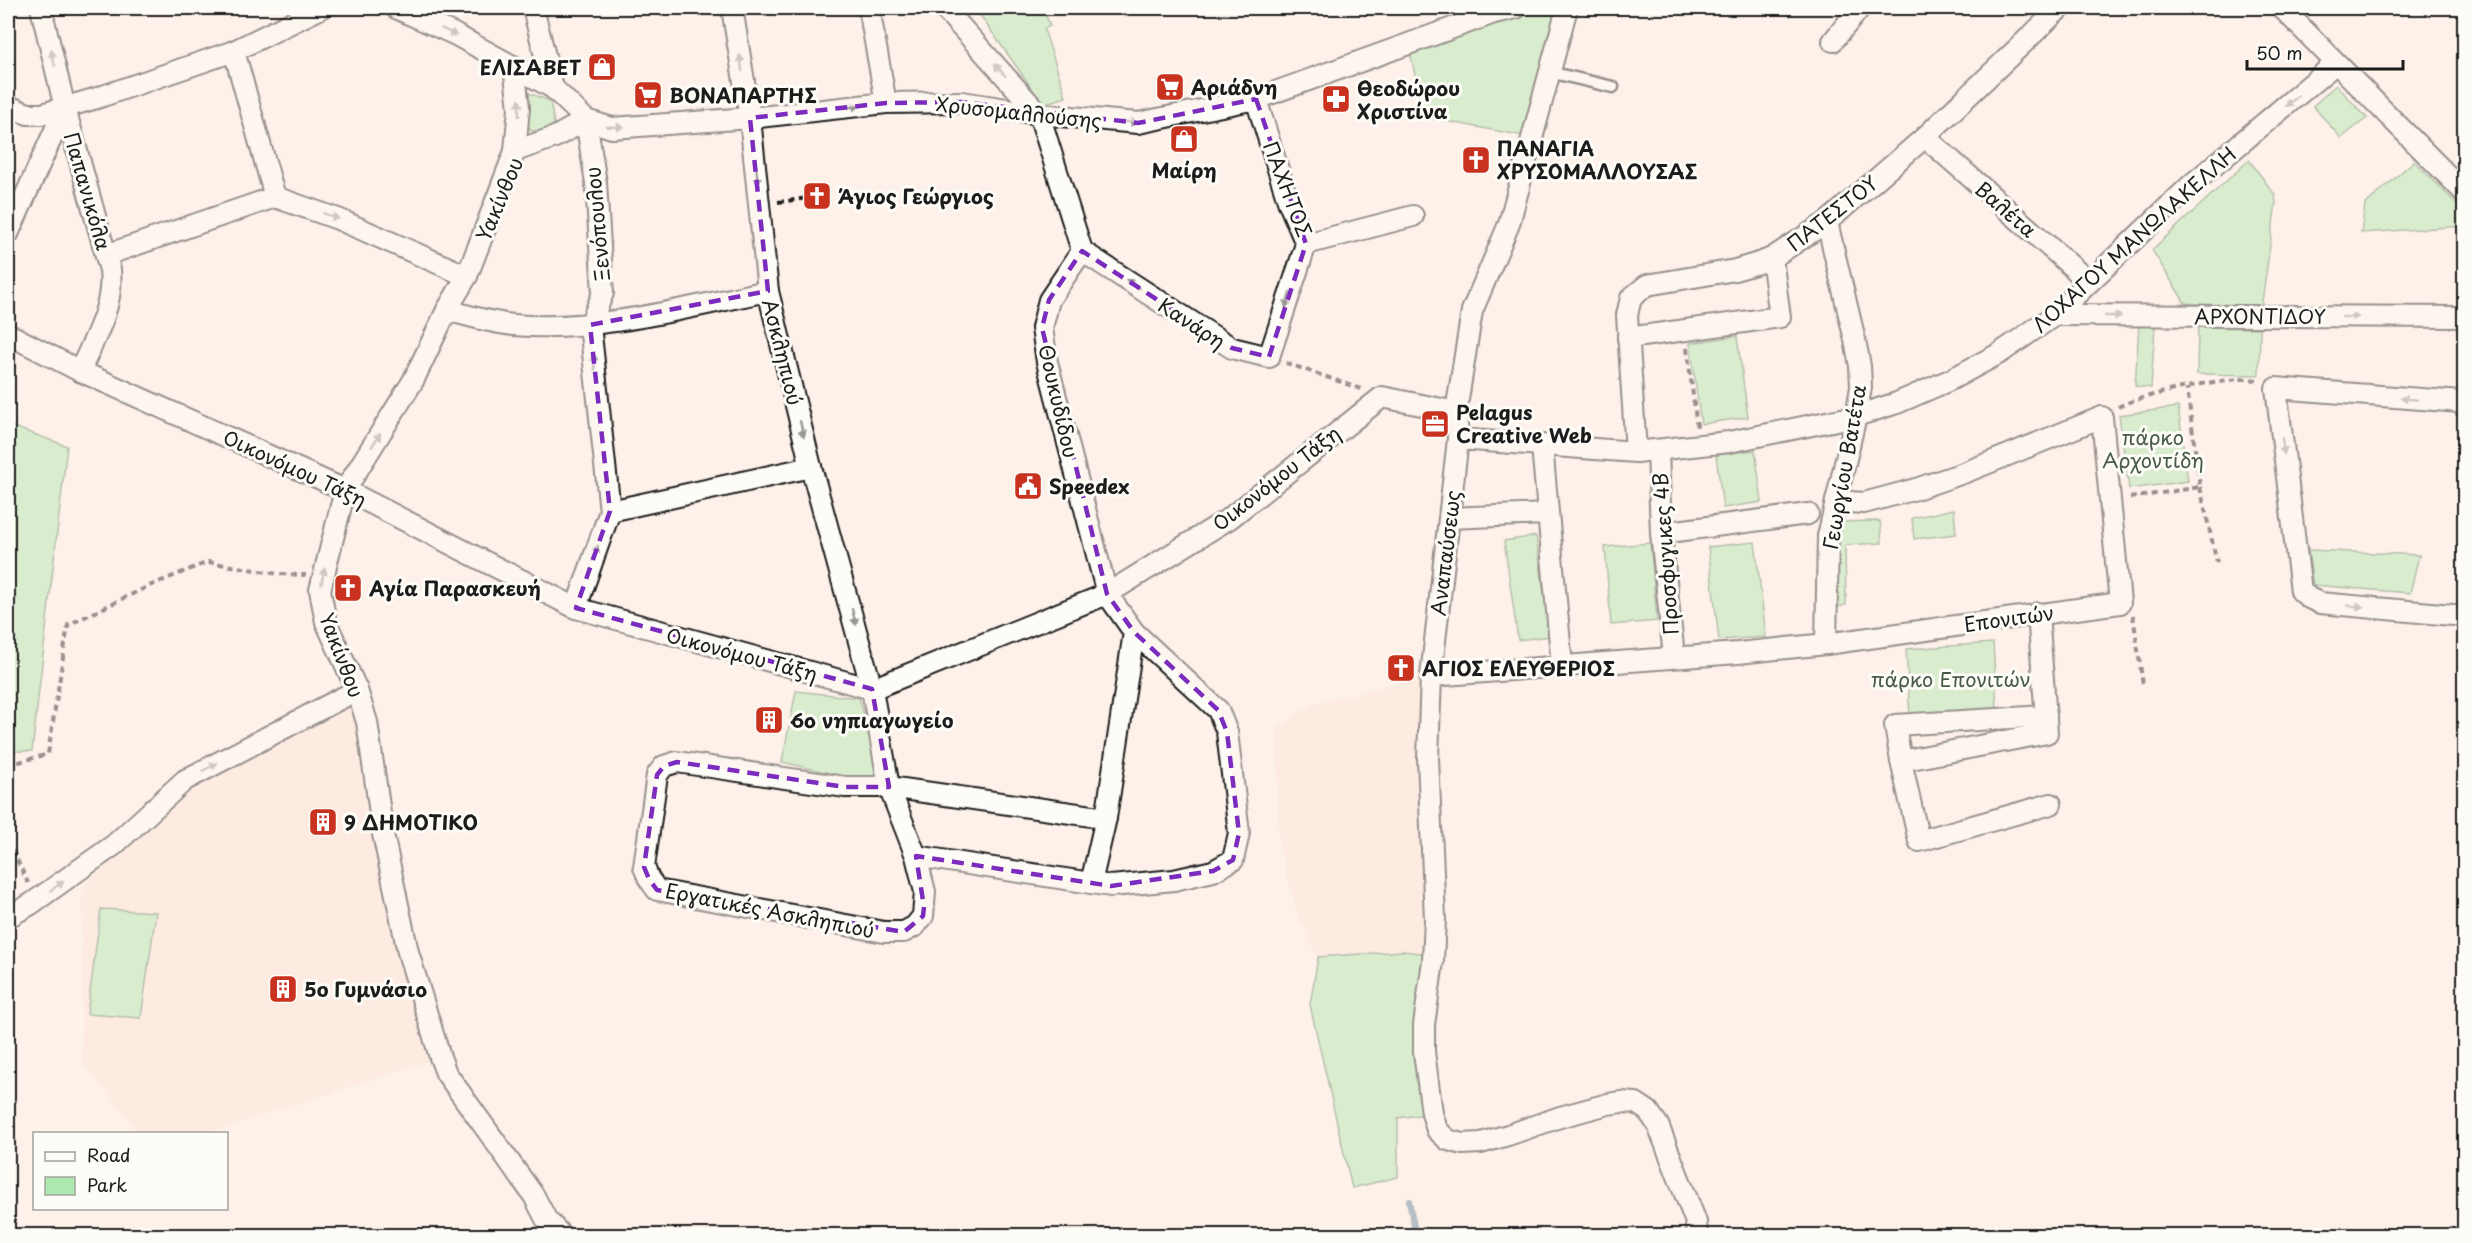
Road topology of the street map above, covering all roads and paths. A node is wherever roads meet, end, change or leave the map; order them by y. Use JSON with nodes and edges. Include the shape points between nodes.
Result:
{"nodes":[{"id":1,"x":41,"y":8,"type":"edge"},
{"id":2,"x":321,"y":8,"type":"edge"},
{"id":3,"x":396,"y":8,"type":"edge"},
{"id":4,"x":533,"y":8,"type":"edge"},
{"id":5,"x":732,"y":8,"type":"edge"},
{"id":6,"x":869,"y":8,"type":"edge"},
{"id":7,"x":944,"y":8,"type":"edge"},
{"id":8,"x":1516,"y":8,"type":"edge"},
{"id":9,"x":1567,"y":8,"type":"edge"},
{"id":10,"x":1860,"y":8,"type":"edge"},
{"id":11,"x":2060,"y":8,"type":"edge"},
{"id":12,"x":2282,"y":8,"type":"edge"},
{"id":13,"x":1494,"y":10,"type":"edge"},
{"id":14,"x":1833,"y":41,"type":"dead end"},
{"id":15,"x":234,"y":51,"type":"junction"},
{"id":16,"x":2336,"y":63,"type":"junction"},
{"id":17,"x":513,"y":66,"type":"junction"},
{"id":18,"x":1549,"y":72,"type":"junction"},
{"id":19,"x":1613,"y":87,"type":"dead end"},
{"id":20,"x":553,"y":88,"type":"junction"},
{"id":21,"x":1256,"y":99,"type":"junction"},
{"id":22,"x":886,"y":104,"type":"junction"},
{"id":23,"x":8,"y":106,"type":"edge"},
{"id":24,"x":64,"y":108,"type":"junction"},
{"id":25,"x":1039,"y":114,"type":"junction"},
{"id":26,"x":750,"y":118,"type":"junction"},
{"id":27,"x":586,"y":120,"type":"junction"},
{"id":28,"x":1925,"y":137,"type":"junction"},
{"id":29,"x":515,"y":151,"type":"junction"},
{"id":30,"x":2464,"y":192,"type":"edge"},
{"id":31,"x":275,"y":197,"type":"junction"},
{"id":32,"x":809,"y":198,"type":"dead end"},
{"id":33,"x":760,"y":204,"type":"junction"},
{"id":34,"x":1413,"y":216,"type":"dead end"},
{"id":35,"x":1827,"y":222,"type":"junction"},
{"id":36,"x":8,"y":234,"type":"edge"},
{"id":37,"x":1306,"y":244,"type":"junction"},
{"id":38,"x":1082,"y":251,"type":"junction"},
{"id":39,"x":106,"y":255,"type":"junction"},
{"id":40,"x":1772,"y":258,"type":"junction"},
{"id":41,"x":467,"y":276,"type":"junction"},
{"id":42,"x":2088,"y":281,"type":"junction"},
{"id":43,"x":768,"y":291,"type":"junction"},
{"id":44,"x":447,"y":310,"type":"junction"},
{"id":45,"x":2055,"y":315,"type":"junction"},
{"id":46,"x":2464,"y":317,"type":"edge"},
{"id":47,"x":590,"y":325,"type":"junction"},
{"id":48,"x":1685,"y":332,"type":"junction"},
{"id":49,"x":8,"y":334,"type":"edge"},
{"id":50,"x":1628,"y":338,"type":"junction"},
{"id":51,"x":1269,"y":357,"type":"junction"},
{"id":52,"x":80,"y":371,"type":"junction"},
{"id":53,"x":2187,"y":388,"type":"junction"},
{"id":54,"x":2276,"y":388,"type":"junction"},
{"id":55,"x":1382,"y":397,"type":"junction"},
{"id":56,"x":2464,"y":407,"type":"edge"},
{"id":57,"x":1456,"y":412,"type":"junction"},
{"id":58,"x":1857,"y":416,"type":"junction"},
{"id":59,"x":2102,"y":417,"type":"junction"},
{"id":60,"x":1458,"y":439,"type":"junction"},
{"id":61,"x":1700,"y":445,"type":"junction"},
{"id":62,"x":1542,"y":446,"type":"junction"},
{"id":63,"x":1658,"y":450,"type":"junction"},
{"id":64,"x":1636,"y":452,"type":"junction"},
{"id":65,"x":811,"y":467,"type":"junction"},
{"id":66,"x":2200,"y":487,"type":"junction"},
{"id":67,"x":345,"y":490,"type":"junction"},
{"id":68,"x":1836,"y":501,"type":"junction"},
{"id":69,"x":2111,"y":501,"type":"junction"},
{"id":70,"x":610,"y":511,"type":"junction"},
{"id":71,"x":1548,"y":514,"type":"junction"},
{"id":72,"x":1808,"y":514,"type":"dead end"},
{"id":73,"x":1449,"y":518,"type":"junction"},
{"id":74,"x":1661,"y":534,"type":"junction"},
{"id":75,"x":2217,"y":563,"type":"dead end"},
{"id":76,"x":308,"y":564,"type":"dead end"},
{"id":77,"x":1107,"y":594,"type":"junction"},
{"id":78,"x":576,"y":608,"type":"junction"},
{"id":79,"x":2038,"y":614,"type":"junction"},
{"id":80,"x":2133,"y":614,"type":"dead end"},
{"id":81,"x":2464,"y":616,"type":"edge"},
{"id":82,"x":1134,"y":632,"type":"junction"},
{"id":83,"x":1826,"y":644,"type":"junction"},
{"id":84,"x":1674,"y":657,"type":"junction"},
{"id":85,"x":1562,"y":666,"type":"junction"},
{"id":86,"x":1431,"y":676,"type":"junction"},
{"id":87,"x":2142,"y":685,"type":"dead end"},
{"id":88,"x":872,"y":689,"type":"junction"},
{"id":89,"x":357,"y":690,"type":"junction"},
{"id":90,"x":2046,"y":716,"type":"junction"},
{"id":91,"x":1900,"y":761,"type":"junction"},
{"id":92,"x":8,"y":765,"type":"edge"},
{"id":93,"x":890,"y":788,"type":"junction"},
{"id":94,"x":2051,"y":804,"type":"dead end"},
{"id":95,"x":1106,"y":818,"type":"junction"},
{"id":96,"x":8,"y":841,"type":"edge"},
{"id":97,"x":916,"y":856,"type":"junction"},
{"id":98,"x":1090,"y":883,"type":"junction"},
{"id":99,"x":37,"y":900,"type":"junction"},
{"id":100,"x":8,"y":917,"type":"edge"},
{"id":101,"x":562,"y":1236,"type":"edge"},
{"id":102,"x":1697,"y":1236,"type":"edge"}],
"edges":[{"from":24,"to":1,"type":"street","name":"Παπανικόλα","one_way":true},
{"from":2,"to":15,"type":"street"},
{"from":3,"to":17,"type":"street","name":"Χρυσομαλλούσης","one_way":true},
{"from":4,"to":20,"type":"street"},
{"from":26,"to":5,"type":"street","name":"Ασκληπιού","one_way":true},
{"from":6,"to":22,"type":"street"},
{"from":25,"to":7,"type":"street","one_way":true},
{"from":8,"to":13,"type":"street","name":"Χρυσομαλλούσης"},
{"from":9,"to":18,"type":"street","name":"Αναπαύσεως"},
{"from":10,"to":14,"type":"street"},
{"from":11,"to":28,"type":"street","name":"ΠΑΤΕΣΤΟΥ"},
{"from":12,"to":16,"type":"street"},
{"from":13,"to":21,"type":"street","name":"Χρυσομαλλούσης"},
{"from":15,"to":24,"type":"street"},
{"from":15,"to":31,"type":"street"},
{"from":16,"to":30,"type":"street"},
{"from":16,"to":42,"type":"street","name":"ΛΟΧΑΓΟΥ ΜΑΝΩΛΑΚΕΛΛΗ","one_way":true,"via":[[2191,185]]},
{"from":17,"to":20,"type":"street","name":"Χρυσομαλλούσης"},
{"from":29,"to":17,"type":"street","one_way":true,"via":[[519,108]]},
{"from":18,"to":19,"type":"lane"},
{"from":18,"to":57,"type":"street","name":"Αναπαύσεως","via":[[1509,224],[1472,311]]},
{"from":20,"to":27,"type":"street","name":"Χρυσομαλλούσης"},
{"from":25,"to":21,"type":"street","name":"Χρυσομαλλούσης","one_way":true,"via":[[1138,123]]},
{"from":21,"to":37,"type":"street","name":"ΠΑΧΗΤΟΣ"},
{"from":22,"to":25,"type":"street","name":"Χρυσομαλλούσης","via":[[962,102]]},
{"from":26,"to":22,"type":"street","name":"Χρυσομαλλούσης","one_way":true},
{"from":23,"to":24,"type":"street","via":[[28,114]]},
{"from":24,"to":36,"type":"street"},
{"from":24,"to":39,"type":"street","name":"Παπανικόλα"},
{"from":25,"to":38,"type":"street"},
{"from":27,"to":26,"type":"street","name":"Χρυσομαλλούσης","one_way":true,"via":[[612,128]]},
{"from":26,"to":33,"type":"street","name":"Ασκληπιού","one_way":true},
{"from":27,"to":29,"type":"street","name":"Υακίνθου","via":[[567,132]]},
{"from":27,"to":47,"type":"street","name":"Ξενόπουλου","via":[[596,183],[603,293]]},
{"from":28,"to":35,"type":"street","name":"ΠΑΤΕΣΤΟΥ"},
{"from":28,"to":42,"type":"street","name":"Βαλέτα"},
{"from":29,"to":41,"type":"street","name":"Υακίνθου"},
{"from":31,"to":39,"type":"street"},
{"from":31,"to":41,"type":"street","one_way":true,"via":[[338,219]]},
{"from":32,"to":33,"type":"path"},
{"from":33,"to":43,"type":"street","name":"Ασκληπιού"},
{"from":34,"to":37,"type":"street","name":"ΠΑΧΗΤΟΣ"},
{"from":35,"to":40,"type":"street","name":"ΠΑΤΕΣΤΟΥ"},
{"from":35,"to":58,"type":"street","name":"Γεωργίου Βατέτα","via":[[1860,366]]},
{"from":37,"to":51,"type":"street","one_way":true},
{"from":51,"to":38,"type":"street","name":"Κανάρη","one_way":true,"via":[[1232,348]]},
{"from":38,"to":77,"type":"street","name":"Θουκυδίδου","via":[[1049,300],[1042,328],[1047,363]]},
{"from":39,"to":52,"type":"street","name":"Παπανικόλα","via":[[112,286],[108,308]]},
{"from":40,"to":48,"type":"street","via":[[1780,317]]},
{"from":40,"to":50,"type":"street","name":"ΠΑΤΕΣΤΟΥ","via":[[1735,270],[1647,285],[1631,298]]},
{"from":41,"to":44,"type":"street","name":"Υακίνθου"},
{"from":42,"to":45,"type":"street","name":"ΛΟΧΑΓΟΥ ΜΑΝΩΛΑΚΕΛΛΗ"},
{"from":43,"to":47,"type":"street"},
{"from":43,"to":65,"type":"street","name":"Ασκληπιού","one_way":true},
{"from":44,"to":47,"type":"street","via":[[514,325]]},
{"from":67,"to":44,"type":"street","name":"Υακίνθου","one_way":true,"via":[[413,381]]},
{"from":45,"to":46,"type":"street","name":"ΑΡΧΟΝΤΙΔΟΥ","one_way":true},
{"from":45,"to":58,"type":"street","name":"ΛΟΧΑΓΟΥ ΜΑΝΩΛΑΚΕΛΛΗ","via":[[1950,380]]},
{"from":70,"to":47,"type":"street","one_way":true},
{"from":48,"to":50,"type":"street"},
{"from":48,"to":61,"type":"path"},
{"from":49,"to":52,"type":"street","name":"Οικονόμου Τάξη"},
{"from":50,"to":64,"type":"street","name":"ΠΑΤΕΣΤΟΥ"},
{"from":51,"to":55,"type":"path"},
{"from":52,"to":67,"type":"street","name":"Οικονόμου Τάξη"},
{"from":53,"to":54,"type":"path","via":[[2254,379]]},
{"from":53,"to":59,"type":"path","via":[[2129,401]]},
{"from":53,"to":66,"type":"path"},
{"from":56,"to":54,"type":"street","one_way":true,"via":[[2461,402]]},
{"from":54,"to":81,"type":"street","one_way":true,"via":[[2301,591],[2320,603]]},
{"from":55,"to":57,"type":"street"},
{"from":55,"to":77,"type":"street","name":"Οικονόμου Τάξη","via":[[1230,518]]},
{"from":57,"to":60,"type":"street","name":"Αναπαύσεως"},
{"from":58,"to":61,"type":"street","name":"ΛΟΧΑΓΟΥ ΜΑΝΩΛΑΚΕΛΛΗ"},
{"from":58,"to":68,"type":"street","name":"Γεωργίου Βατέτα"},
{"from":59,"to":68,"type":"street","via":[[1916,489],[1864,503]]},
{"from":59,"to":69,"type":"street","name":"Επονιτών"},
{"from":60,"to":62,"type":"street","name":"ΛΟΧΑΓΟΥ ΜΑΝΩΛΑΚΕΛΛΗ"},
{"from":60,"to":73,"type":"street","name":"Αναπαύσεως"},
{"from":61,"to":63,"type":"street","name":"ΛΟΧΑΓΟΥ ΜΑΝΩΛΑΚΕΛΛΗ"},
{"from":62,"to":64,"type":"street","name":"ΛΟΧΑΓΟΥ ΜΑΝΩΛΑΚΕΛΛΗ"},
{"from":62,"to":71,"type":"street"},
{"from":63,"to":64,"type":"street","name":"ΛΟΧΑΓΟΥ ΜΑΝΩΛΑΚΕΛΛΗ"},
{"from":63,"to":74,"type":"street","name":"Προσφυγικες 4Β"},
{"from":65,"to":70,"type":"street"},
{"from":65,"to":88,"type":"street","name":"Ασκληπιού","one_way":true},
{"from":66,"to":69,"type":"path"},
{"from":66,"to":75,"type":"path"},
{"from":67,"to":78,"type":"street","name":"Οικονόμου Τάξη"},
{"from":89,"to":67,"type":"street","name":"Υακίνθου","one_way":true,"via":[[326,622],[320,590]]},
{"from":68,"to":83,"type":"street","name":"Γεωργίου Βατέτα","via":[[1828,536]]},
{"from":69,"to":79,"type":"street","name":"Επονιτών","via":[[2120,603]]},
{"from":78,"to":70,"type":"street","one_way":true},
{"from":71,"to":73,"type":"street"},
{"from":71,"to":85,"type":"street"},
{"from":72,"to":74,"type":"street"},
{"from":73,"to":86,"type":"street","name":"Αναπαύσεως"},
{"from":74,"to":84,"type":"street","name":"Προσφυγικες 4Β"},
{"from":76,"to":92,"type":"path","via":[[304,575],[208,562],[68,625],[48,754]]},
{"from":77,"to":82,"type":"street"},
{"from":77,"to":88,"type":"street","name":"Οικονόμου Τάξη"},
{"from":78,"to":88,"type":"street","name":"Οικονόμου Τάξη"},
{"from":79,"to":83,"type":"street","name":"Επονιτών"},
{"from":79,"to":90,"type":"street"},
{"from":80,"to":87,"type":"path"},
{"from":82,"to":95,"type":"street"},
{"from":82,"to":98,"type":"street","via":[[1218,710],[1227,732],[1239,833],[1233,860],[1213,871],[1174,880],[1111,886]]},
{"from":83,"to":84,"type":"street","name":"Επονιτών"},
{"from":84,"to":85,"type":"street","name":"Επονιτών"},
{"from":85,"to":86,"type":"street","name":"Επονιτών"},
{"from":86,"to":102,"type":"street","name":"Αναπαύσεως","via":[[1428,758],[1435,919],[1424,1052],[1437,1130],[1448,1140],[1481,1143],[1608,1104],[1636,1103],[1658,1125],[1696,1222]]},
{"from":88,"to":93,"type":"street","name":"Εργατικές Ασκληπιού"},
{"from":99,"to":89,"type":"street","one_way":true,"via":[[114,845],[185,780]]},
{"from":89,"to":101,"type":"street","name":"Υακίνθου","via":[[408,952],[446,1073],[523,1179],[546,1219]]},
{"from":90,"to":91,"type":"street","via":[[2047,733]]},
{"from":90,"to":91,"type":"street","via":[[1895,725]]},
{"from":91,"to":94,"type":"street","via":[[1919,841]]},
{"from":93,"to":95,"type":"street","name":"Εργατικές Ασκληπιού"},
{"from":93,"to":97,"type":"street","name":"Εργατικές Ασκληπιού"},
{"from":93,"to":97,"type":"street","name":"Εργατικές Ασκληπιού","via":[[845,787],[677,762],[664,766],[657,776],[644,867],[657,890],[884,932],[904,932],[919,921],[924,907],[925,892]]},
{"from":95,"to":98,"type":"street"},
{"from":96,"to":99,"type":"path"},
{"from":97,"to":98,"type":"street"},
{"from":99,"to":100,"type":"street"}]}
